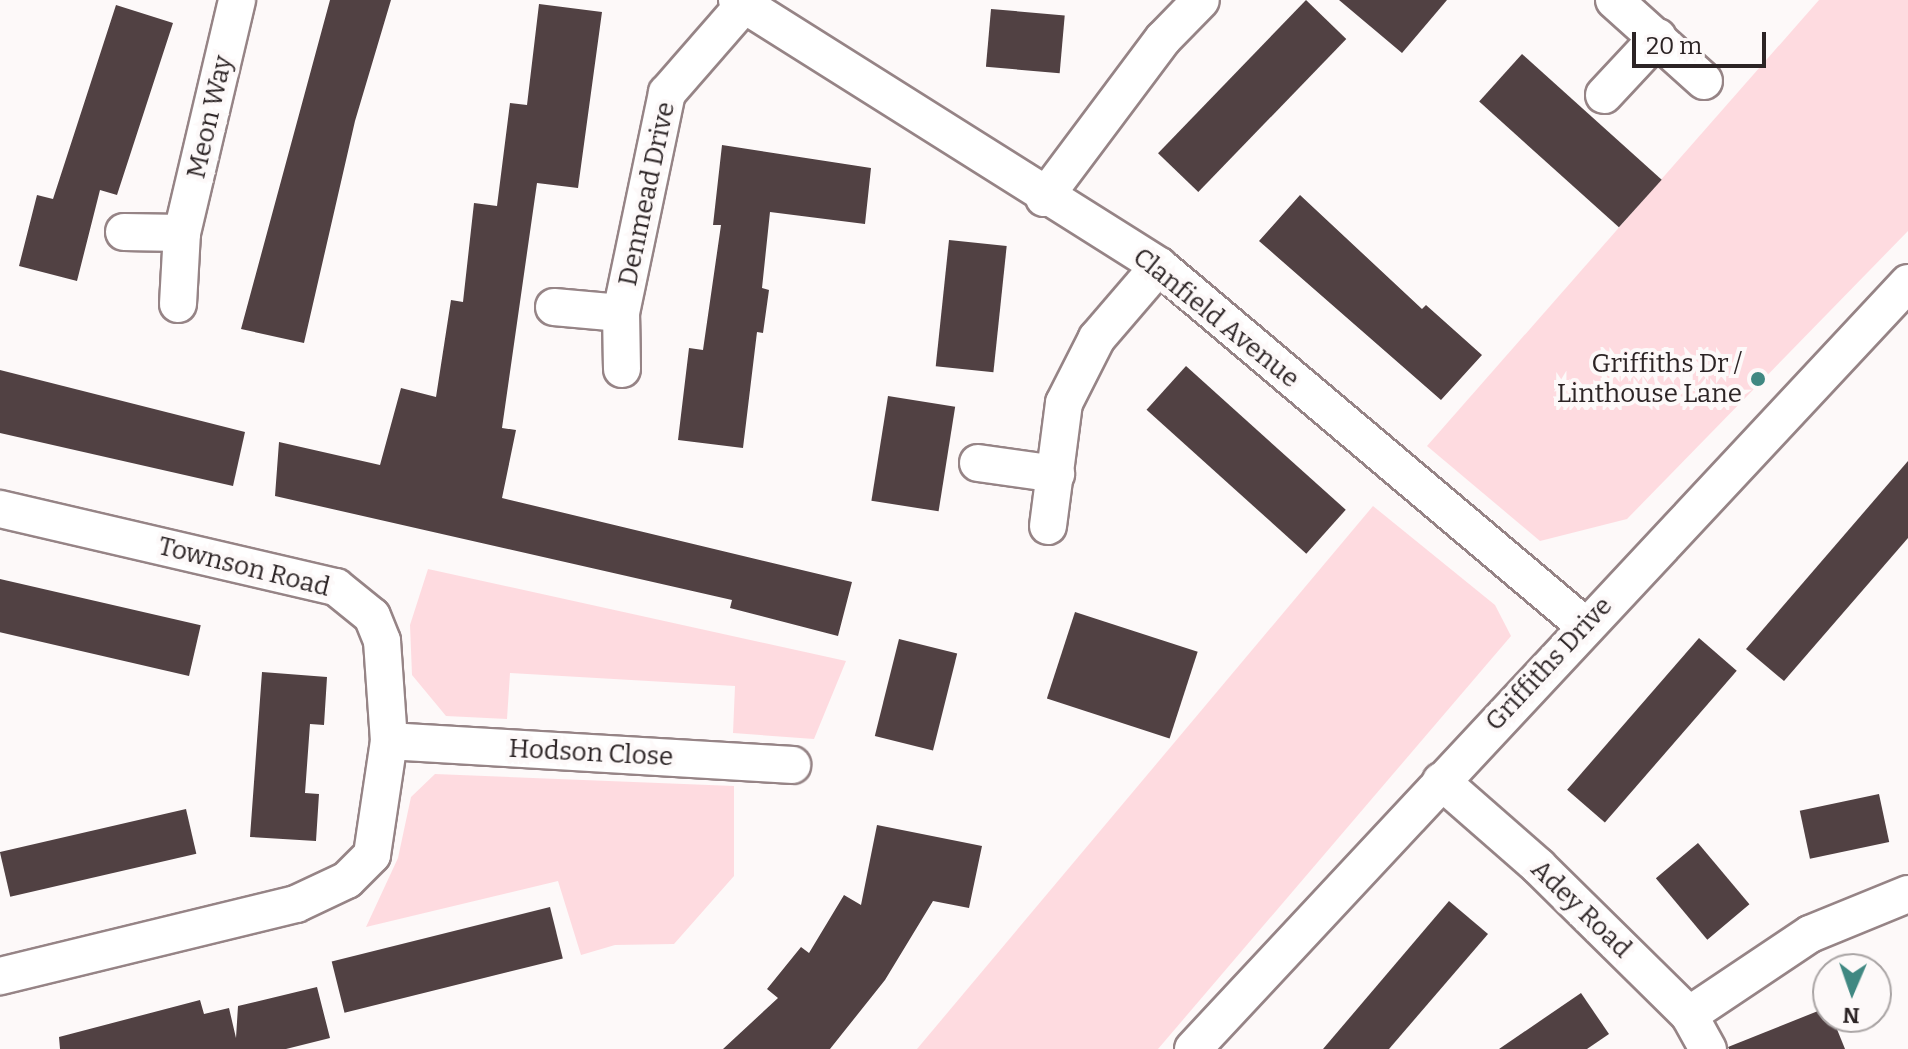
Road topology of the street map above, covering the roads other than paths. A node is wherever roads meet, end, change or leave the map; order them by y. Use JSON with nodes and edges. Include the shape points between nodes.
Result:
{"nodes":[{"id":1,"x":237,"y":0,"type":"edge"},
{"id":2,"x":1201,"y":0,"type":"edge"},
{"id":3,"x":1614,"y":0,"type":"edge"},
{"id":4,"x":740,"y":3,"type":"edge"},
{"id":5,"x":1658,"y":37,"type":"junction"},
{"id":6,"x":1704,"y":81,"type":"dead end"},
{"id":7,"x":1604,"y":95,"type":"dead end"},
{"id":8,"x":1044,"y":198,"type":"junction"},
{"id":9,"x":124,"y":232,"type":"dead end"},
{"id":10,"x":182,"y":233,"type":"junction"},
{"id":11,"x":1159,"y":266,"type":"junction"},
{"id":12,"x":1908,"y":283,"type":"edge"},
{"id":13,"x":178,"y":304,"type":"dead end"},
{"id":14,"x":554,"y":307,"type":"dead end"},
{"id":15,"x":621,"y":313,"type":"junction"},
{"id":16,"x":622,"y":369,"type":"dead end"},
{"id":17,"x":978,"y":463,"type":"dead end"},
{"id":18,"x":1056,"y":474,"type":"junction"},
{"id":19,"x":0,"y":509,"type":"edge"},
{"id":20,"x":1048,"y":526,"type":"dead end"},
{"id":21,"x":1584,"y":625,"type":"junction"},
{"id":22,"x":389,"y":741,"type":"junction"},
{"id":23,"x":792,"y":765,"type":"dead end"},
{"id":24,"x":1441,"y":781,"type":"junction"},
{"id":25,"x":1908,"y":894,"type":"edge"},
{"id":26,"x":0,"y":976,"type":"edge"},
{"id":27,"x":1689,"y":1015,"type":"junction"},
{"id":28,"x":1193,"y":1049,"type":"edge"},
{"id":29,"x":1708,"y":1049,"type":"edge"}],
"edges":[{"from":1,"to":10,"type":"street","name":"Meon Way"},
{"from":2,"to":8,"type":"street","via":[[1163,39]]},
{"from":3,"to":5,"type":"street"},
{"from":4,"to":8,"type":"street","name":"Clanfield Avenue"},
{"from":4,"to":15,"type":"street","name":"Denmead Drive","via":[[667,93]]},
{"from":5,"to":6,"type":"street"},
{"from":5,"to":7,"type":"street"},
{"from":8,"to":11,"type":"street","name":"Clanfield Avenue"},
{"from":9,"to":10,"type":"street"},
{"from":10,"to":13,"type":"street","name":"Meon Way"},
{"from":11,"to":18,"type":"street","via":[[1097,338],[1064,403]]},
{"from":11,"to":21,"type":"street","name":"Clanfield Avenue"},
{"from":12,"to":21,"type":"street","name":"Griffiths Drive"},
{"from":14,"to":15,"type":"street","name":"Denmead Drive"},
{"from":15,"to":16,"type":"street","name":"Denmead Drive"},
{"from":17,"to":18,"type":"street"},
{"from":18,"to":20,"type":"street"},
{"from":19,"to":22,"type":"street","name":"Townson Road","via":[[336,587],[372,616],[382,641]]},
{"from":21,"to":24,"type":"street","name":"Griffiths Drive"},
{"from":22,"to":23,"type":"street","name":"Hodson Close"},
{"from":22,"to":26,"type":"street","name":"Townson Road","via":[[372,855],[347,880],[296,904]]},
{"from":24,"to":27,"type":"street","name":"Adey Road","via":[[1538,866]]},
{"from":24,"to":28,"type":"street","name":"Griffiths Drive"},
{"from":25,"to":27,"type":"street","via":[[1810,934]]},
{"from":27,"to":29,"type":"street","name":"Adey Road"}]}
